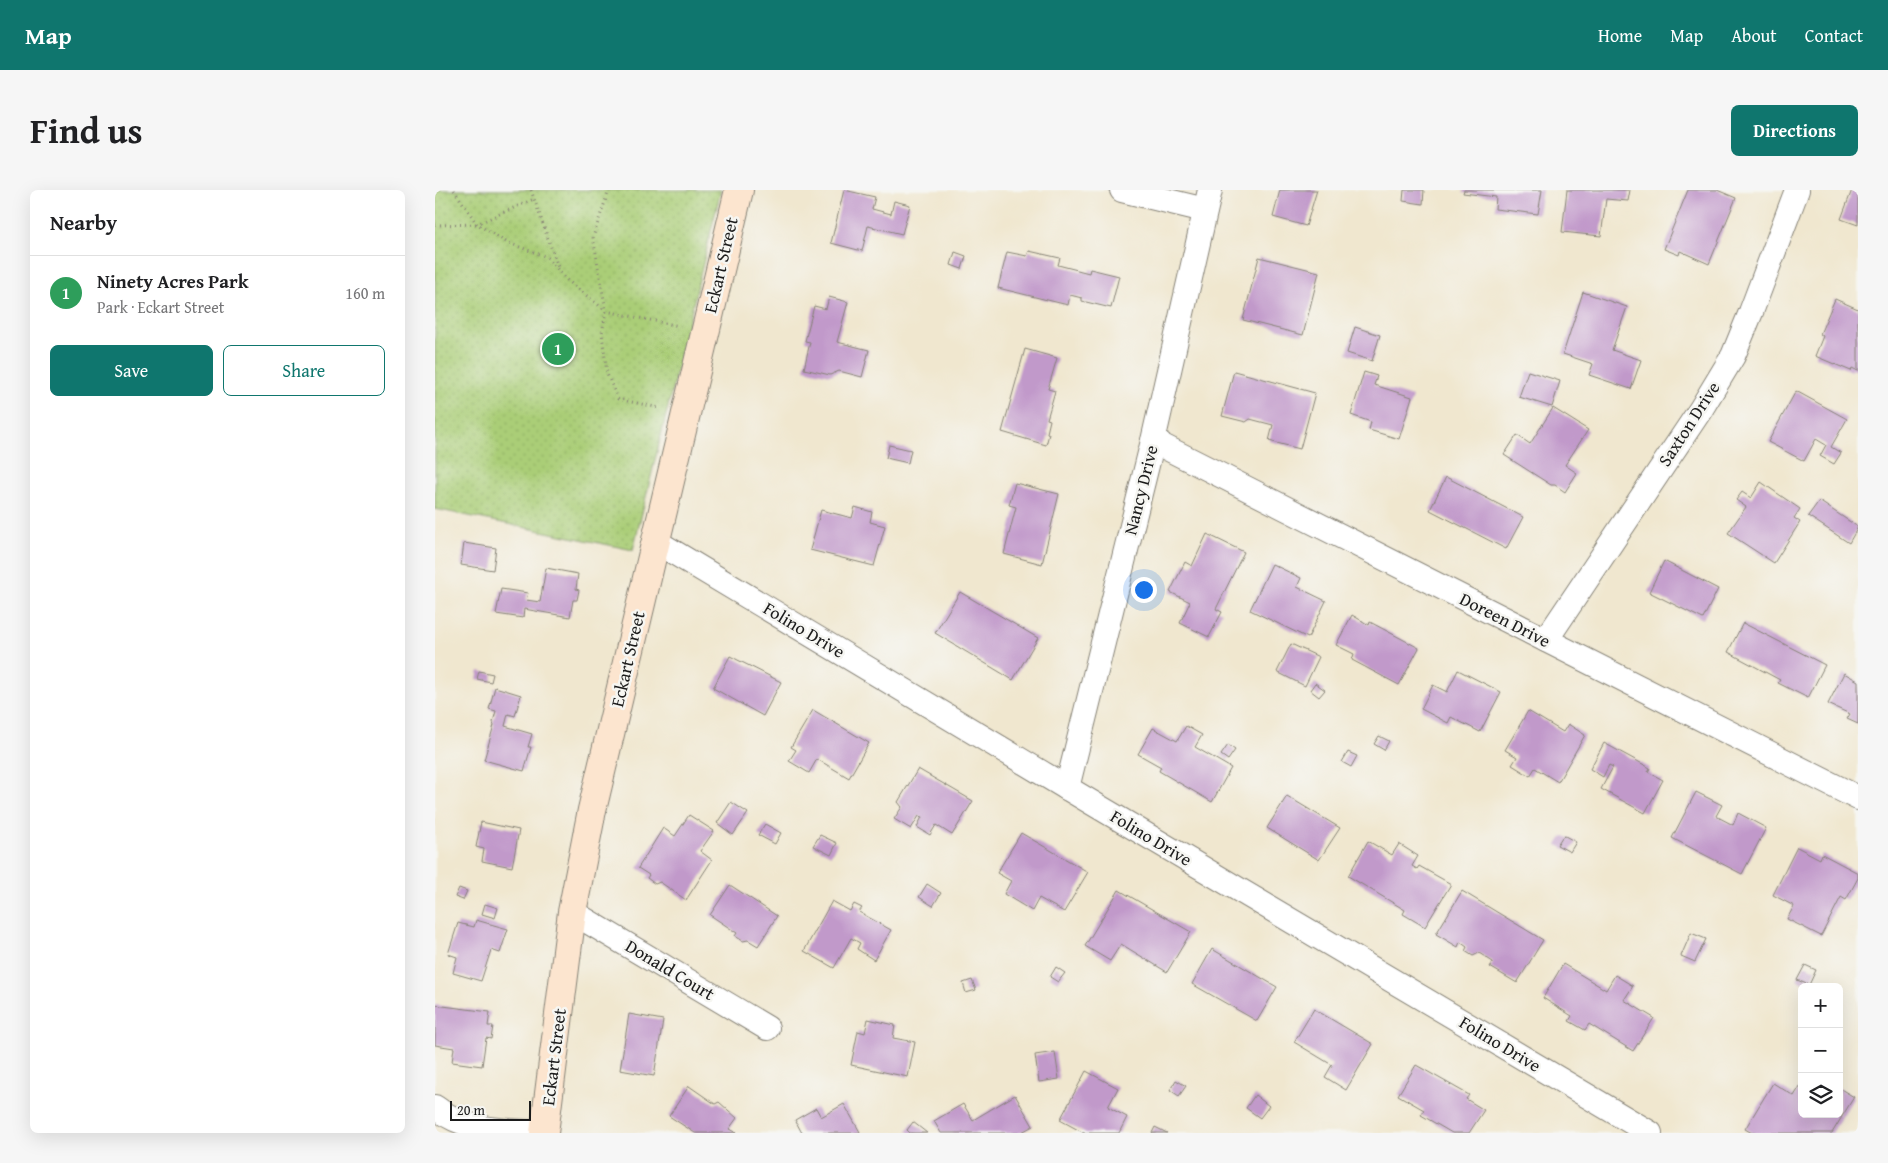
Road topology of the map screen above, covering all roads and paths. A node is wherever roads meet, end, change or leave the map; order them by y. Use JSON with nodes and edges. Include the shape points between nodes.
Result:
{"nodes":[{"id":1,"x":454,"y":190,"type":"edge"},
{"id":2,"x":531,"y":190,"type":"edge"},
{"id":3,"x":609,"y":190,"type":"edge"},
{"id":4,"x":739,"y":190,"type":"edge"},
{"id":5,"x":1122,"y":190,"type":"edge"},
{"id":6,"x":1797,"y":190,"type":"edge"},
{"id":7,"x":534,"y":199,"type":"junction"},
{"id":8,"x":1208,"y":200,"type":"edge"},
{"id":9,"x":477,"y":224,"type":"junction"},
{"id":10,"x":435,"y":225,"type":"edge"},
{"id":11,"x":559,"y":271,"type":"junction"},
{"id":12,"x":606,"y":311,"type":"junction"},
{"id":13,"x":705,"y":331,"type":"junction"},
{"id":14,"x":685,"y":413,"type":"junction"},
{"id":15,"x":1153,"y":441,"type":"junction"},
{"id":16,"x":655,"y":541,"type":"junction"},
{"id":17,"x":1546,"y":640,"type":"junction"},
{"id":18,"x":1067,"y":788,"type":"junction"},
{"id":19,"x":1858,"y":798,"type":"edge"},
{"id":20,"x":572,"y":912,"type":"junction"},
{"id":21,"x":767,"y":1028,"type":"dead end"},
{"id":22,"x":435,"y":1107,"type":"edge"},
{"id":23,"x":544,"y":1133,"type":"edge"},
{"id":24,"x":1650,"y":1133,"type":"edge"}],
"edges":[{"from":1,"to":9,"type":"path"},
{"from":2,"to":7,"type":"path"},
{"from":3,"to":12,"type":"path","via":[[593,237]]},
{"from":4,"to":13,"type":"street","name":"Eckart Street"},
{"from":5,"to":8,"type":"street"},
{"from":6,"to":17,"type":"street","name":"Saxton Drive","via":[[1733,356]]},
{"from":7,"to":9,"type":"path"},
{"from":7,"to":11,"type":"path"},
{"from":8,"to":15,"type":"street","name":"Nancy Drive"},
{"from":9,"to":10,"type":"path"},
{"from":9,"to":11,"type":"path","via":[[506,242],[547,257]]},
{"from":11,"to":12,"type":"path"},
{"from":12,"to":13,"type":"path"},
{"from":12,"to":14,"type":"path","via":[[602,332],[607,374],[618,399]]},
{"from":13,"to":14,"type":"street","name":"Eckart Street"},
{"from":14,"to":16,"type":"street","name":"Eckart Street"},
{"from":15,"to":17,"type":"street","name":"Doreen Drive"},
{"from":15,"to":18,"type":"street","name":"Nancy Drive"},
{"from":16,"to":18,"type":"street","name":"Folino Drive"},
{"from":16,"to":20,"type":"street","name":"Eckart Street","via":[[592,810]]},
{"from":17,"to":19,"type":"street","name":"Doreen Drive"},
{"from":18,"to":24,"type":"street","name":"Folino Drive"},
{"from":20,"to":21,"type":"street","name":"Donald Court"},
{"from":20,"to":23,"type":"street","name":"Eckart Street"},
{"from":22,"to":23,"type":"street","via":[[461,1123],[478,1128]]}]}
